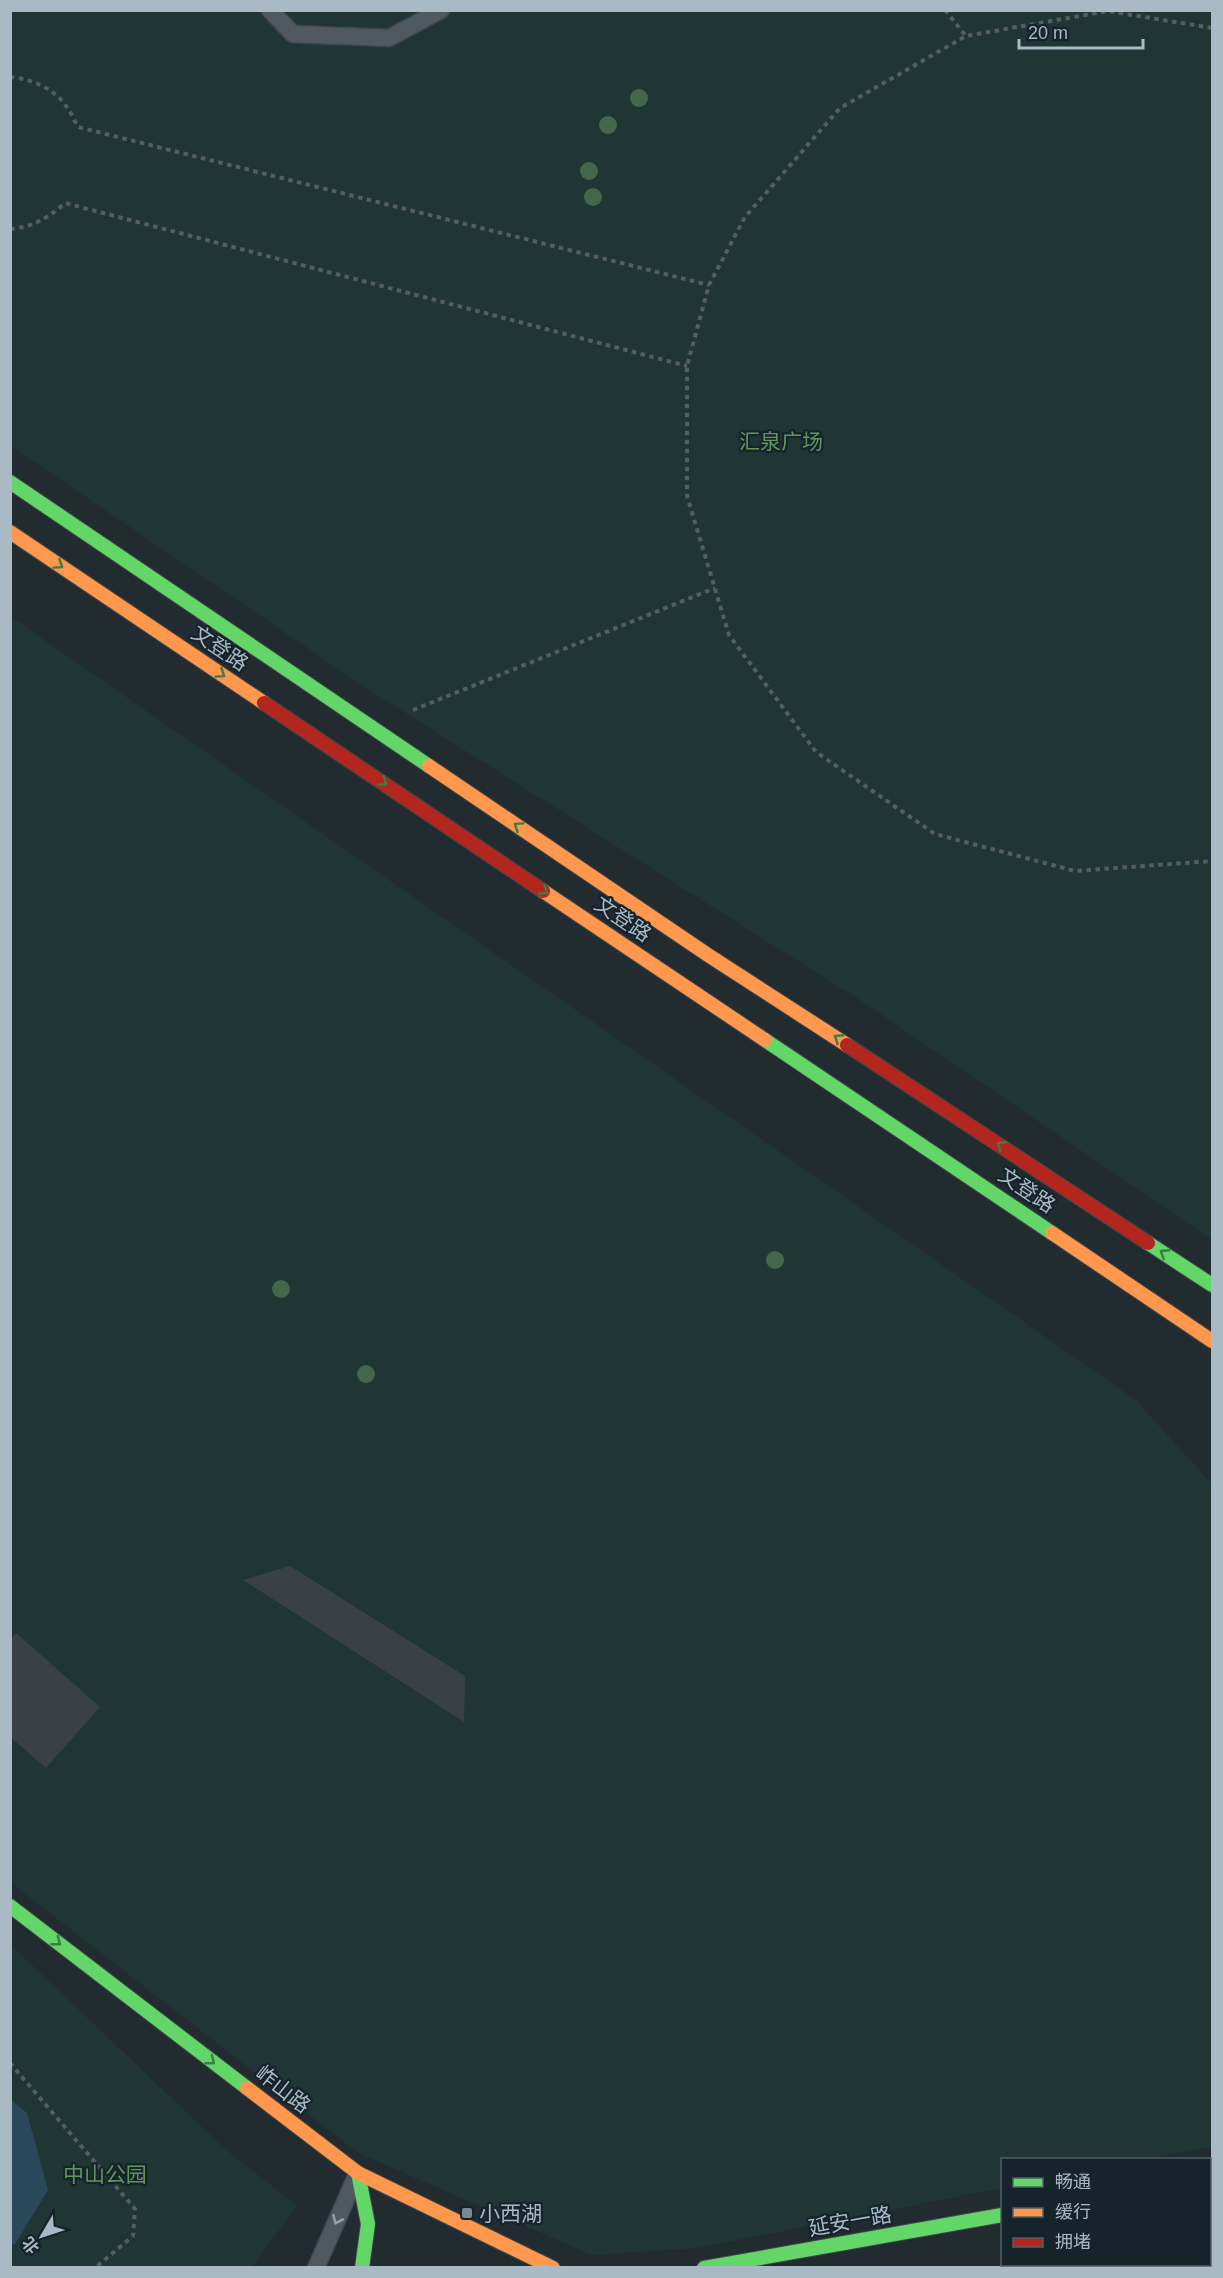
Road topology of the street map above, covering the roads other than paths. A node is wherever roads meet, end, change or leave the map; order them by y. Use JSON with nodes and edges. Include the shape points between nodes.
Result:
{"nodes":[{"id":1,"x":270,"y":10,"type":"edge"},
{"id":2,"x":441,"y":10,"type":"edge"},
{"id":3,"x":10,"y":482,"type":"edge"},
{"id":4,"x":10,"y":532,"type":"edge"},
{"id":5,"x":1212,"y":1285,"type":"edge"},
{"id":6,"x":1212,"y":1341,"type":"edge"},
{"id":7,"x":10,"y":1906,"type":"edge"},
{"id":8,"x":357,"y":2173,"type":"junction"},
{"id":9,"x":1001,"y":2215,"type":"edge"},
{"id":10,"x":316,"y":2268,"type":"edge"},
{"id":11,"x":362,"y":2268,"type":"edge"},
{"id":12,"x":553,"y":2268,"type":"edge"},
{"id":13,"x":704,"y":2268,"type":"edge"}],
"edges":[{"from":1,"to":2,"type":"lane","via":[[293,34],[389,38]]},
{"from":5,"to":3,"type":"main road","name":"文登路","one_way":true,"via":[[708,955]]},
{"from":4,"to":6,"type":"main road","name":"文登路","one_way":true},
{"from":7,"to":8,"type":"main road","name":"岞山路","one_way":true},
{"from":8,"to":10,"type":"lane","one_way":true},
{"from":8,"to":11,"type":"main road","via":[[368,2224]]},
{"from":8,"to":12,"type":"main road","name":"岞山路"},
{"from":9,"to":13,"type":"main road","name":"延安一路"}]}
